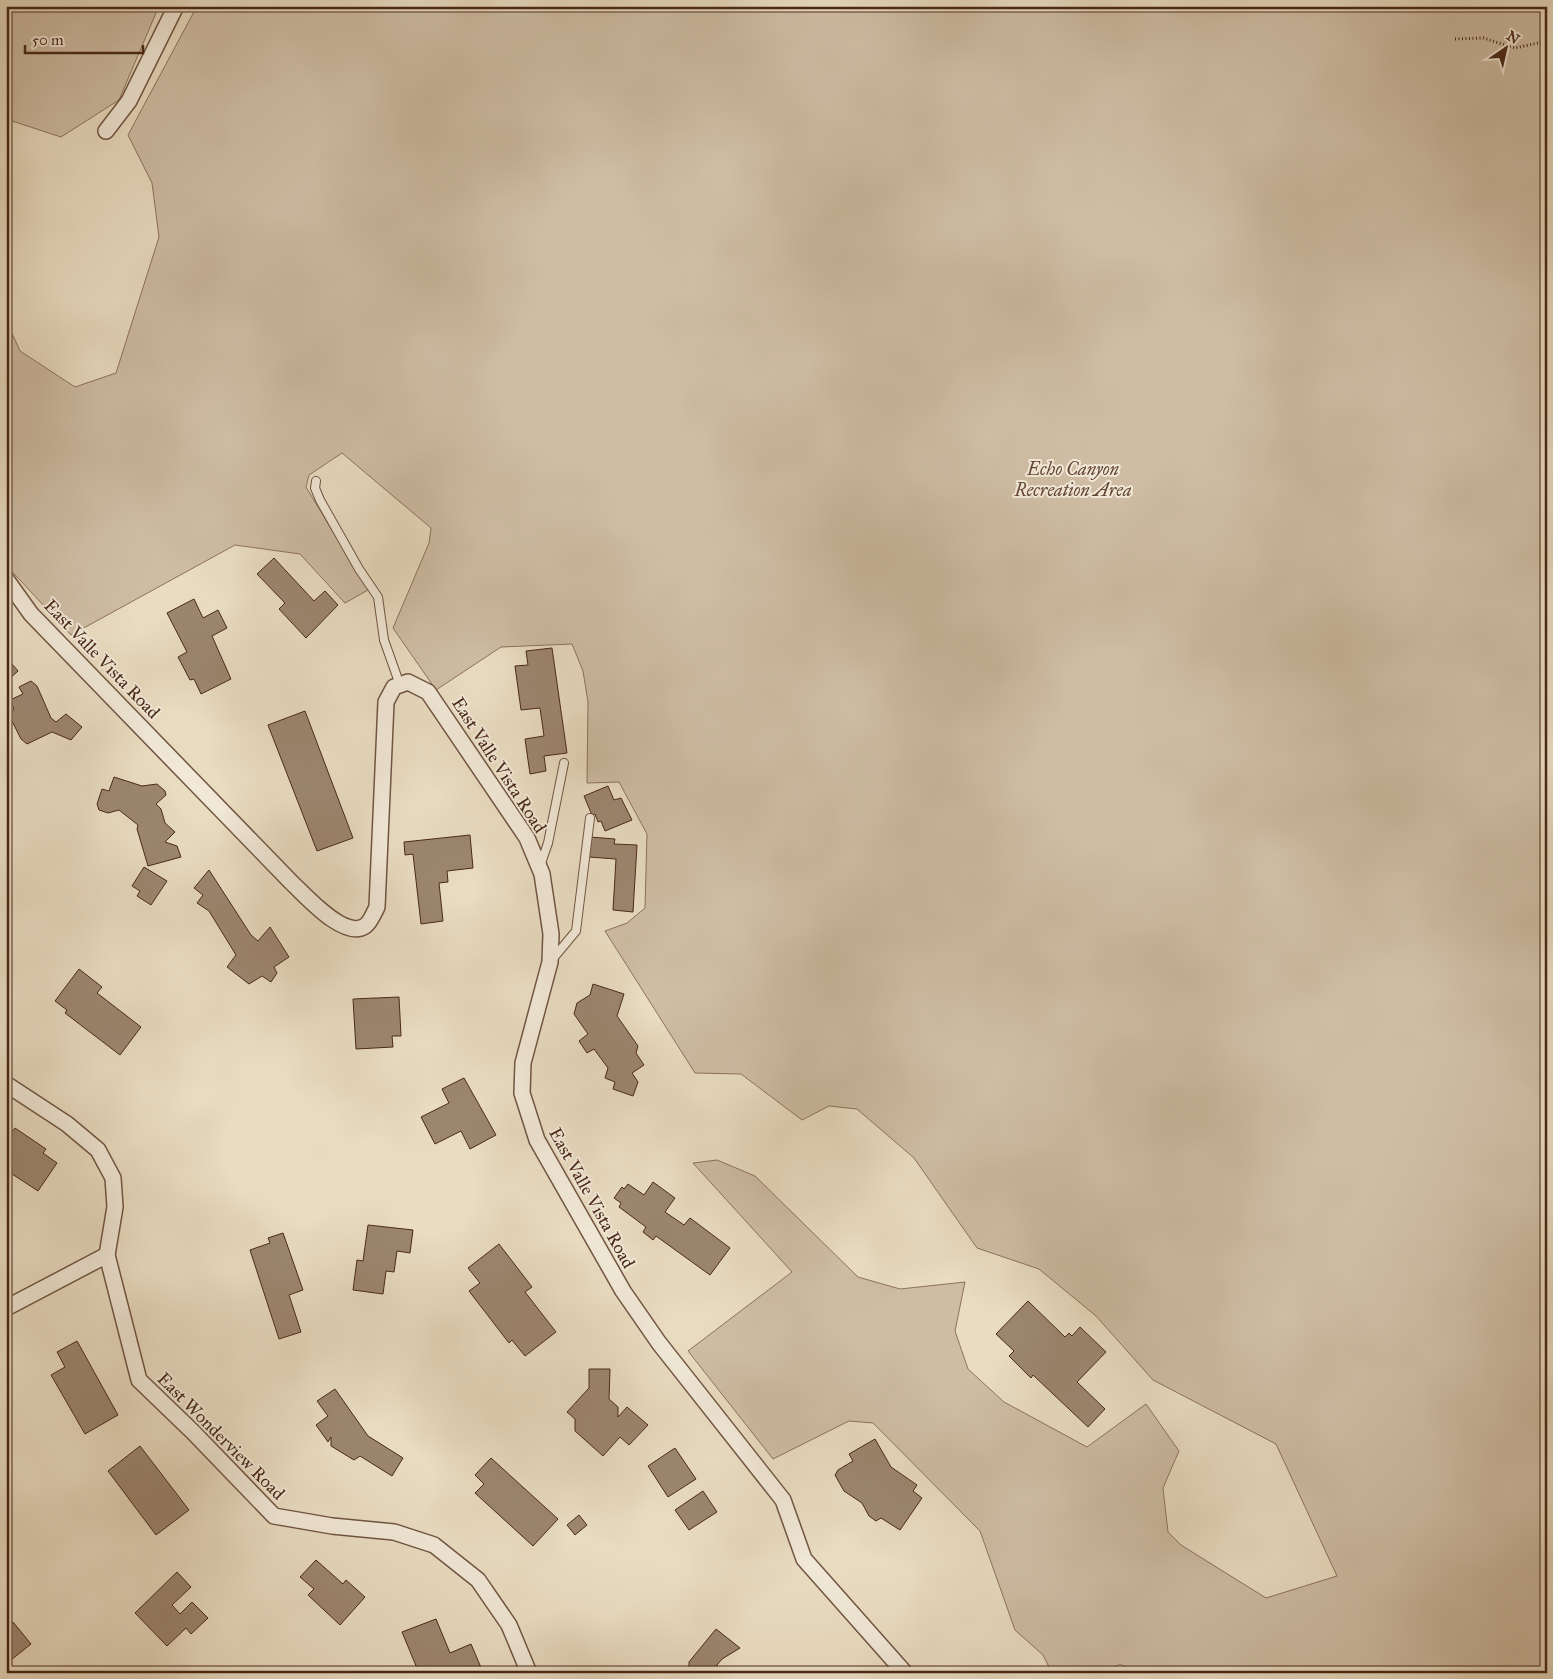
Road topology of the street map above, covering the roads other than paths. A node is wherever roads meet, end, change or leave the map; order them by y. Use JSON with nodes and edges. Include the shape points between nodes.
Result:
{"nodes":[{"id":1,"x":176,"y":6,"type":"edge"},
{"id":2,"x":106,"y":131,"type":"dead end"},
{"id":3,"x":316,"y":481,"type":"dead end"},
{"id":4,"x":6,"y":579,"type":"edge"},
{"id":5,"x":400,"y":685,"type":"junction"},
{"id":6,"x":564,"y":763,"type":"dead end"},
{"id":7,"x":590,"y":818,"type":"dead end"},
{"id":8,"x":539,"y":868,"type":"junction"},
{"id":9,"x":550,"y":962,"type":"junction"},
{"id":10,"x":6,"y":1084,"type":"edge"},
{"id":11,"x":107,"y":1255,"type":"junction"},
{"id":12,"x":6,"y":1308,"type":"edge"},
{"id":13,"x":529,"y":1673,"type":"edge"},
{"id":14,"x":905,"y":1673,"type":"edge"}],
"edges":[{"from":1,"to":2,"type":"street","via":[[129,101]]},
{"from":3,"to":5,"type":"lane","via":[[320,500],[378,597],[384,640]]},
{"from":4,"to":5,"type":"street","name":"East Valle Vista Road","via":[[31,614],[278,869],[344,927],[367,925],[377,906],[386,702],[394,687]]},
{"from":5,"to":8,"type":"street","name":"East Valle Vista Road","via":[[408,682],[428,692],[527,838]]},
{"from":6,"to":8,"type":"lane","via":[[548,844]]},
{"from":7,"to":9,"type":"lane","via":[[576,931]]},
{"from":8,"to":9,"type":"street","name":"East Valle Vista Road","via":[[551,934]]},
{"from":9,"to":14,"type":"street","name":"East Valle Vista Road","via":[[523,1063],[522,1093],[537,1140],[623,1291],[659,1343],[783,1500],[804,1559]]},
{"from":10,"to":11,"type":"street","name":"East Wonderview Road","via":[[67,1124],[98,1150],[113,1178],[116,1207]]},
{"from":11,"to":12,"type":"street"},
{"from":11,"to":13,"type":"street","name":"East Wonderview Road","via":[[138,1380],[274,1516],[394,1532],[434,1545],[478,1580],[509,1625]]}]}
